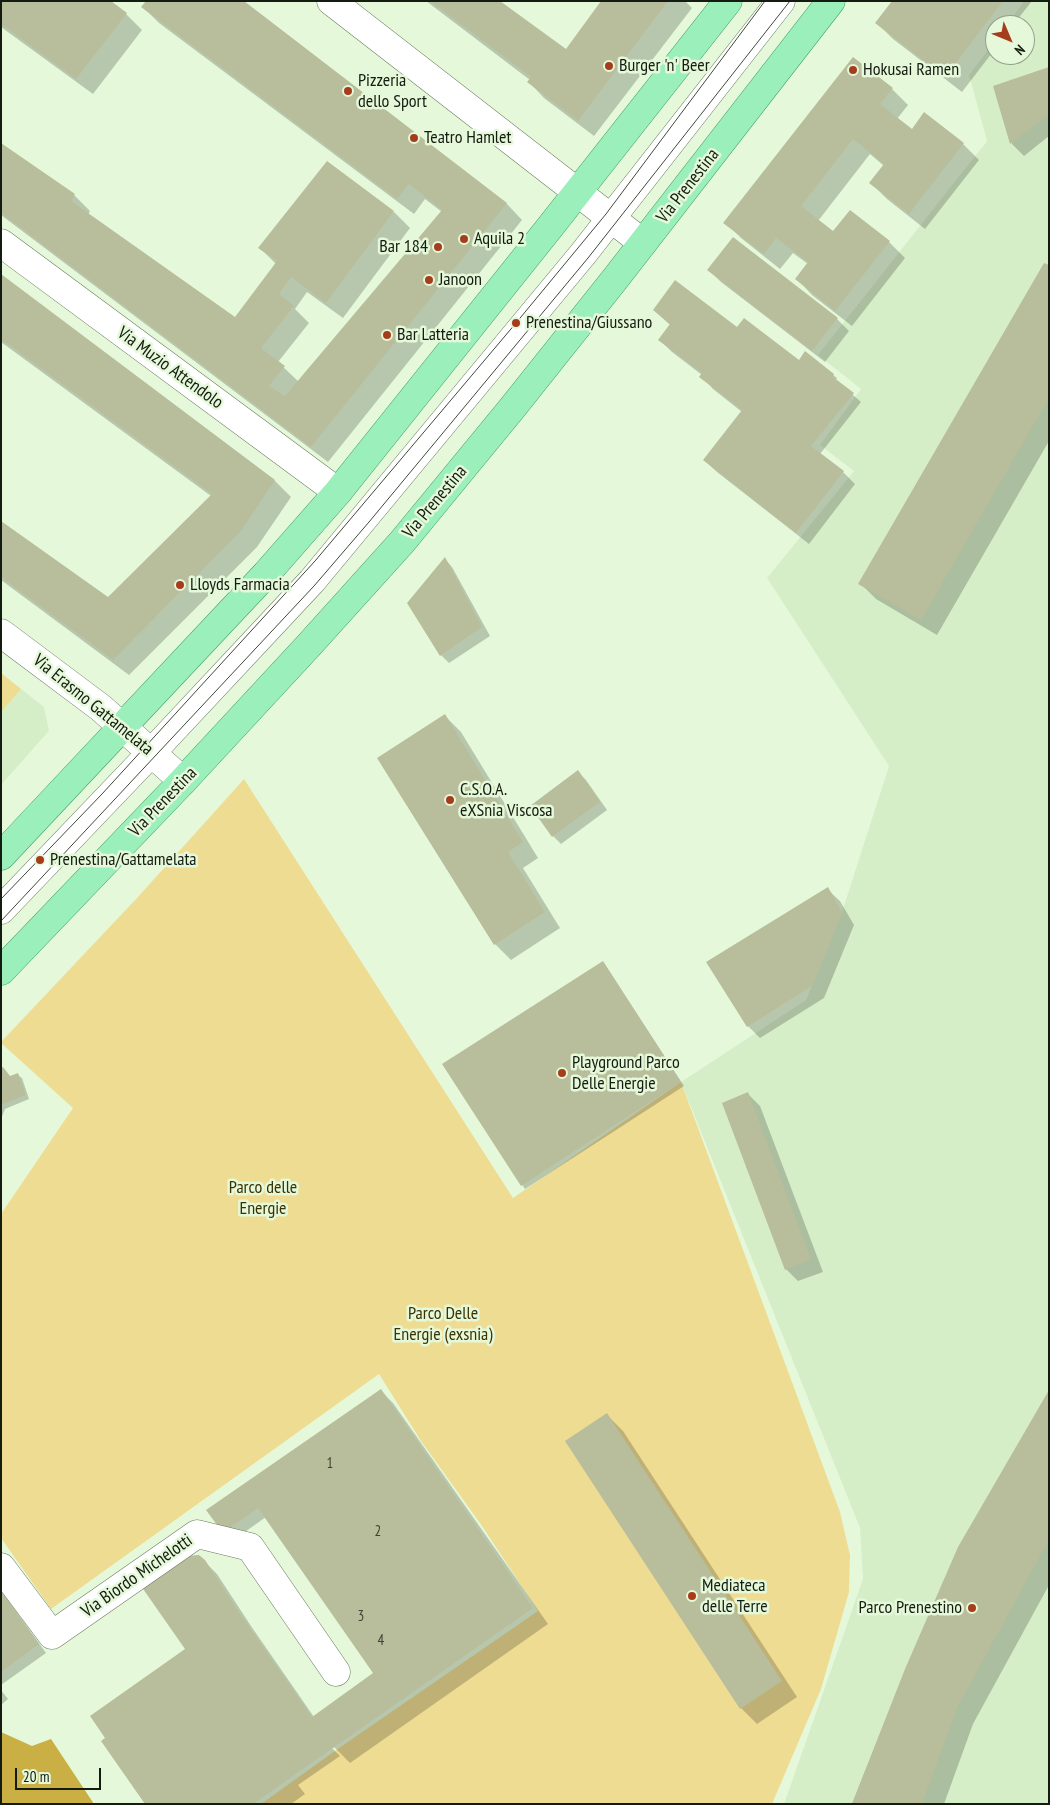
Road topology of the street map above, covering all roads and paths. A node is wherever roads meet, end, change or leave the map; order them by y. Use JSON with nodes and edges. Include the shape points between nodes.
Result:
{"nodes":[{"id":1,"x":331,"y":1,"type":"edge"},
{"id":2,"x":728,"y":1,"type":"edge"},
{"id":3,"x":781,"y":1,"type":"edge"},
{"id":4,"x":831,"y":1,"type":"edge"},
{"id":5,"x":578,"y":192,"type":"junction"},
{"id":6,"x":612,"y":218,"type":"junction"},
{"id":7,"x":643,"y":243,"type":"junction"},
{"id":8,"x":1,"y":244,"type":"edge"},
{"id":9,"x":338,"y":492,"type":"junction"},
{"id":10,"x":1,"y":632,"type":"edge"},
{"id":11,"x":123,"y":727,"type":"junction"},
{"id":12,"x":152,"y":752,"type":"junction"},
{"id":13,"x":183,"y":781,"type":"junction"},
{"id":14,"x":1,"y":856,"type":"edge"},
{"id":15,"x":1,"y":910,"type":"edge"},
{"id":16,"x":1,"y":971,"type":"edge"},
{"id":17,"x":1,"y":1567,"type":"edge"},
{"id":18,"x":336,"y":1672,"type":"dead end"}],
"edges":[{"from":1,"to":5,"type":"street"},
{"from":2,"to":5,"type":"main road"},
{"from":3,"to":6,"type":"street"},
{"from":4,"to":7,"type":"main road","name":"Via Prenestina"},
{"from":5,"to":6,"type":"street"},
{"from":5,"to":9,"type":"main road"},
{"from":6,"to":7,"type":"street"},
{"from":6,"to":12,"type":"street","via":[[312,581]]},
{"from":7,"to":13,"type":"main road","name":"Via Prenestina","via":[[402,542]]},
{"from":8,"to":9,"type":"street","name":"Via Muzio Attendolo"},
{"from":9,"to":11,"type":"main road"},
{"from":10,"to":11,"type":"street","name":"Via Erasmo Gattamelata"},
{"from":11,"to":12,"type":"street","name":"Via Erasmo Gattamelata"},
{"from":11,"to":14,"type":"main road"},
{"from":12,"to":13,"type":"street","name":"Via Erasmo Gattamelata"},
{"from":12,"to":15,"type":"street"},
{"from":13,"to":16,"type":"main road","name":"Via Prenestina"},
{"from":17,"to":18,"type":"street","name":"Via Biordo Michelotti","via":[[52,1635],[197,1534],[250,1547]]}]}
